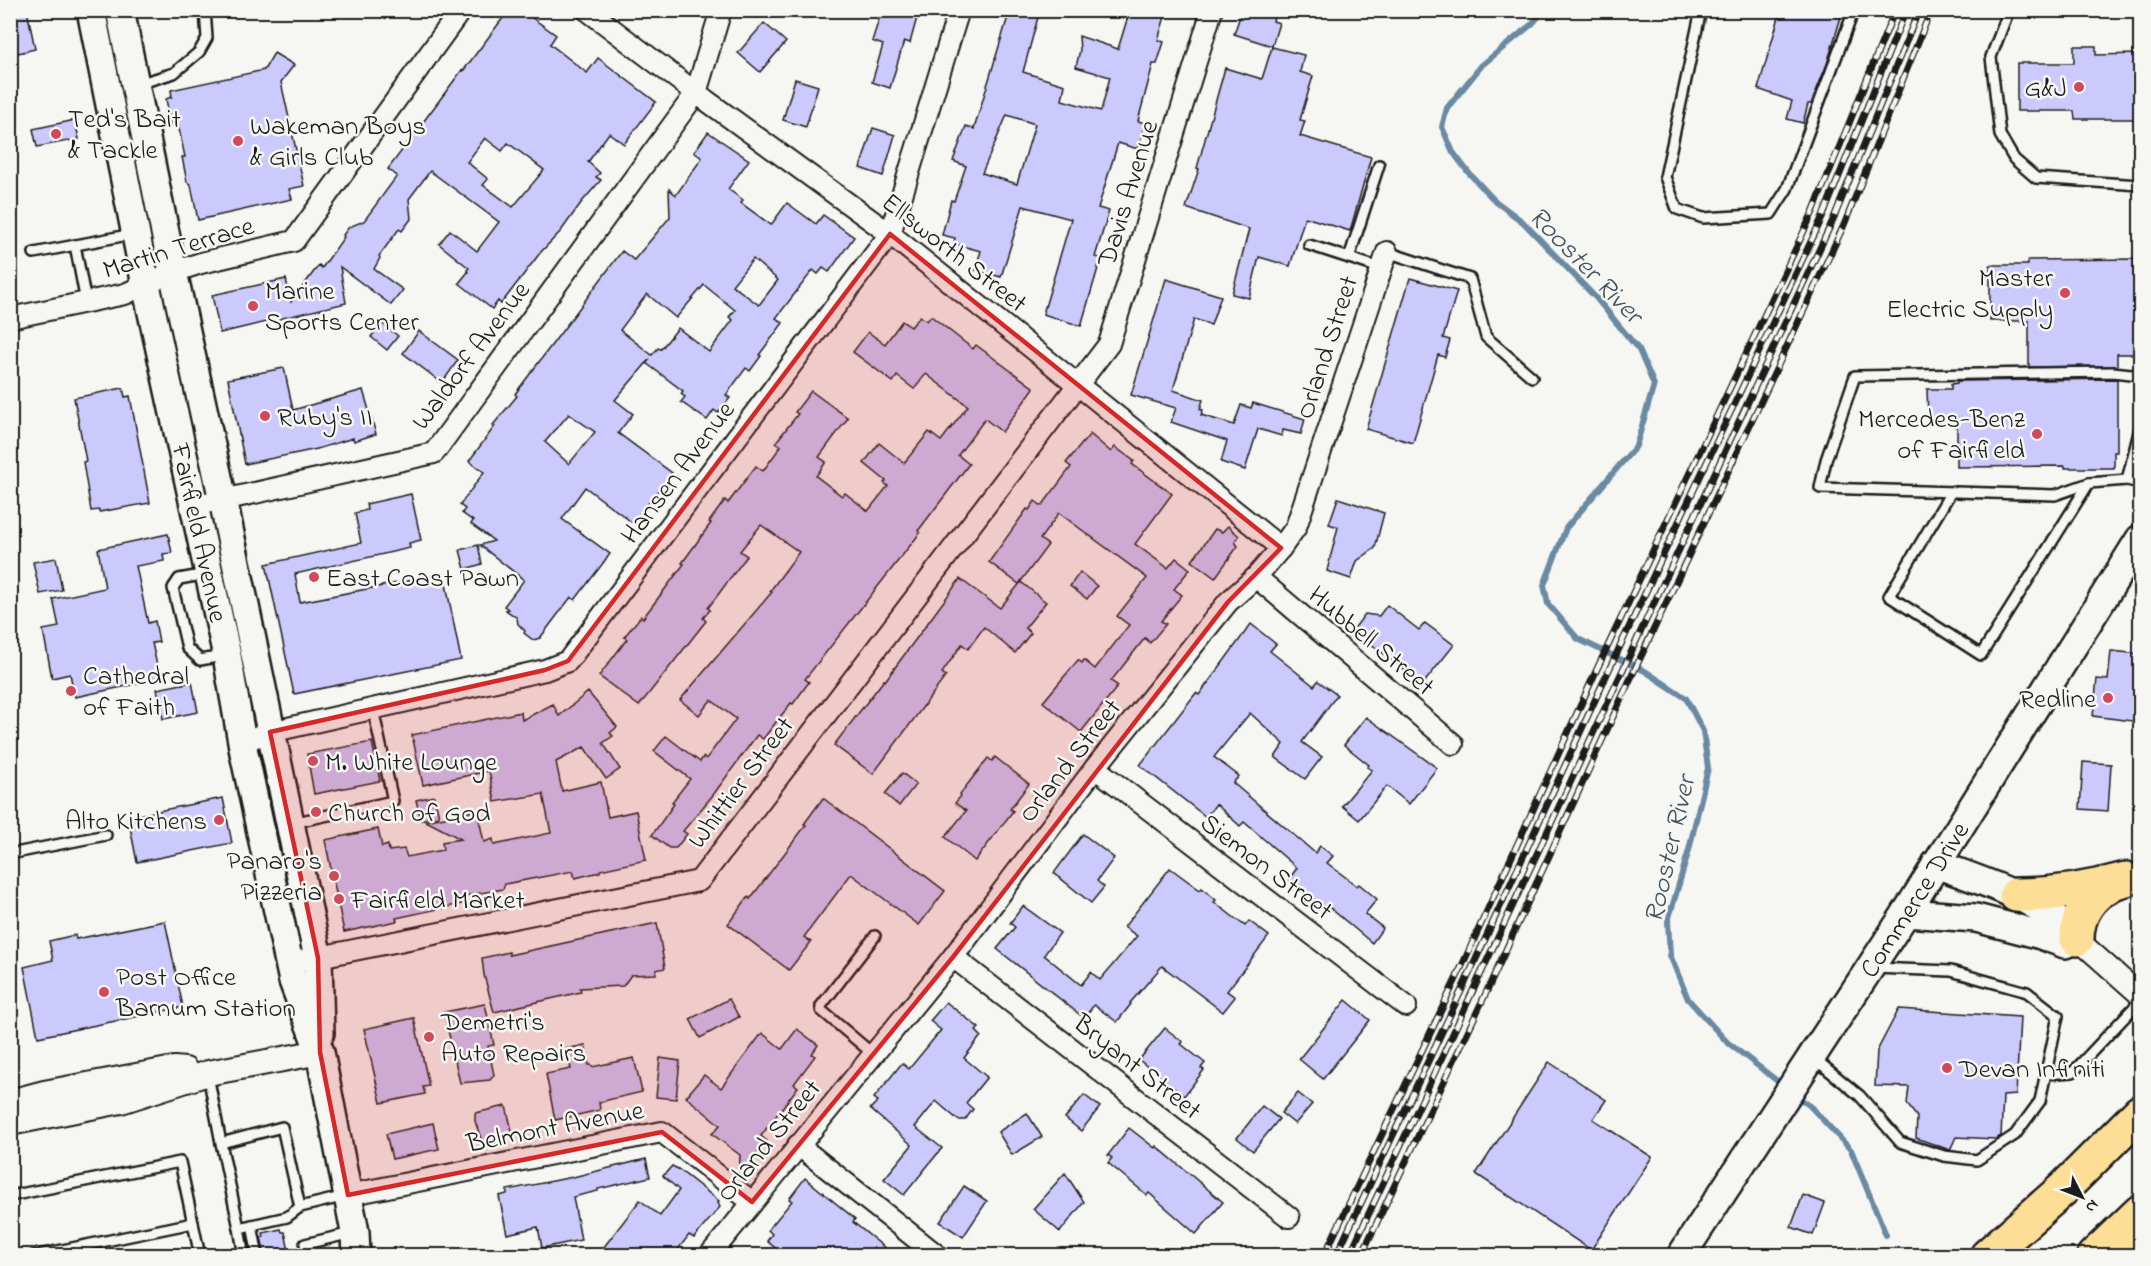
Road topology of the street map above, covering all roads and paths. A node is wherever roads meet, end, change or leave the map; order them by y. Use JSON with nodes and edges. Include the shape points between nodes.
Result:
{"nodes":[{"id":1,"x":91,"y":10,"type":"edge"},
{"id":2,"x":120,"y":10,"type":"edge"},
{"id":3,"x":205,"y":10,"type":"edge"},
{"id":4,"x":461,"y":10,"type":"edge"},
{"id":5,"x":587,"y":10,"type":"edge"},
{"id":6,"x":721,"y":10,"type":"edge"},
{"id":7,"x":959,"y":10,"type":"edge"},
{"id":8,"x":1212,"y":10,"type":"edge"},
{"id":9,"x":1701,"y":10,"type":"edge"},
{"id":10,"x":1854,"y":10,"type":"edge"},
{"id":11,"x":2009,"y":10,"type":"edge"},
{"id":12,"x":136,"y":84,"type":"junction"},
{"id":13,"x":696,"y":93,"type":"junction"},
{"id":14,"x":1378,"y":165,"type":"dead end"},
{"id":15,"x":2140,"y":185,"type":"edge"},
{"id":16,"x":136,"y":233,"type":"junction"},
{"id":17,"x":890,"y":234,"type":"junction"},
{"id":18,"x":75,"y":244,"type":"junction"},
{"id":19,"x":1309,"y":245,"type":"dead end"},
{"id":20,"x":34,"y":253,"type":"dead end"},
{"id":21,"x":1349,"y":258,"type":"junction"},
{"id":22,"x":1384,"y":260,"type":"junction"},
{"id":23,"x":173,"y":272,"type":"junction"},
{"id":24,"x":146,"y":285,"type":"junction"},
{"id":25,"x":86,"y":302,"type":"junction"},
{"id":26,"x":10,"y":318,"type":"edge"},
{"id":27,"x":2140,"y":375,"type":"edge"},
{"id":28,"x":1532,"y":377,"type":"dead end"},
{"id":29,"x":1078,"y":384,"type":"junction"},
{"id":30,"x":2140,"y":428,"type":"edge"},
{"id":31,"x":2127,"y":480,"type":"junction"},
{"id":32,"x":2089,"y":483,"type":"junction"},
{"id":33,"x":2140,"y":483,"type":"edge"},
{"id":34,"x":1951,"y":492,"type":"junction"},
{"id":35,"x":223,"y":501,"type":"junction"},
{"id":36,"x":194,"y":505,"type":"junction"},
{"id":37,"x":1281,"y":548,"type":"junction"},
{"id":38,"x":2138,"y":548,"type":"edge"},
{"id":39,"x":209,"y":574,"type":"junction"},
{"id":40,"x":1256,"y":577,"type":"junction"},
{"id":41,"x":227,"y":656,"type":"junction"},
{"id":42,"x":373,"y":709,"type":"junction"},
{"id":43,"x":270,"y":732,"type":"junction"},
{"id":44,"x":242,"y":742,"type":"junction"},
{"id":45,"x":1453,"y":744,"type":"dead end"},
{"id":46,"x":1095,"y":768,"type":"junction"},
{"id":47,"x":290,"y":823,"type":"junction"},
{"id":48,"x":106,"y":835,"type":"dead end"},
{"id":49,"x":10,"y":854,"type":"edge"},
{"id":50,"x":1936,"y":864,"type":"junction"},
{"id":51,"x":2133,"y":876,"type":"edge"},
{"id":52,"x":2016,"y":895,"type":"junction"},
{"id":53,"x":1905,"y":913,"type":"junction"},
{"id":54,"x":875,"y":936,"type":"dead end"},
{"id":55,"x":2077,"y":939,"type":"junction"},
{"id":56,"x":953,"y":957,"type":"junction"},
{"id":57,"x":318,"y":958,"type":"junction"},
{"id":58,"x":289,"y":963,"type":"junction"},
{"id":59,"x":1869,"y":967,"type":"junction"},
{"id":60,"x":2140,"y":995,"type":"edge"},
{"id":61,"x":2140,"y":1001,"type":"edge"},
{"id":62,"x":1406,"y":1006,"type":"dead end"},
{"id":63,"x":320,"y":1052,"type":"junction"},
{"id":64,"x":873,"y":1054,"type":"junction"},
{"id":65,"x":1806,"y":1062,"type":"junction"},
{"id":66,"x":208,"y":1073,"type":"junction"},
{"id":67,"x":2046,"y":1074,"type":"junction"},
{"id":68,"x":10,"y":1102,"type":"edge"},
{"id":69,"x":2140,"y":1112,"type":"edge"},
{"id":70,"x":10,"y":1123,"type":"edge"},
{"id":71,"x":221,"y":1143,"type":"junction"},
{"id":72,"x":798,"y":1145,"type":"junction"},
{"id":73,"x":348,"y":1195,"type":"junction"},
{"id":74,"x":10,"y":1196,"type":"edge"},
{"id":75,"x":752,"y":1202,"type":"junction"},
{"id":76,"x":300,"y":1208,"type":"junction"},
{"id":77,"x":2140,"y":1212,"type":"edge"},
{"id":78,"x":1289,"y":1217,"type":"dead end"},
{"id":79,"x":193,"y":1223,"type":"junction"},
{"id":80,"x":252,"y":1225,"type":"junction"},
{"id":81,"x":239,"y":1228,"type":"junction"},
{"id":82,"x":2140,"y":1246,"type":"edge"},
{"id":83,"x":359,"y":1248,"type":"edge"},
{"id":84,"x":33,"y":1256,"type":"edge"},
{"id":85,"x":200,"y":1256,"type":"edge"},
{"id":86,"x":244,"y":1256,"type":"edge"},
{"id":87,"x":258,"y":1256,"type":"edge"},
{"id":88,"x":307,"y":1256,"type":"edge"},
{"id":89,"x":709,"y":1256,"type":"edge"},
{"id":90,"x":938,"y":1256,"type":"edge"},
{"id":91,"x":1681,"y":1256,"type":"edge"},
{"id":92,"x":1987,"y":1256,"type":"edge"},
{"id":93,"x":2094,"y":1256,"type":"edge"},
{"id":94,"x":2131,"y":1256,"type":"edge"}],
"edges":[{"from":1,"to":16,"type":"main road","name":"Fairfield Avenue"},
{"from":2,"to":12,"type":"main road","name":"Fairfield Avenue"},
{"from":3,"to":12,"type":"lane","via":[[207,38],[199,52],[174,73]]},
{"from":4,"to":23,"type":"street","name":"Martin Terrace","via":[[294,241]]},
{"from":5,"to":13,"type":"street","name":"Ellsworth Street"},
{"from":6,"to":13,"type":"street","name":"Waldorf Avenue"},
{"from":7,"to":17,"type":"street","name":"Hansen Avenue"},
{"from":8,"to":29,"type":"street","name":"Davis Avenue","via":[[1109,344]]},
{"from":9,"to":10,"type":"lane","via":[[1665,177],[1677,209],[1703,218],[1771,214],[1787,189]]},
{"from":11,"to":15,"type":"lane","via":[[1991,57],[2000,135],[2014,159],[2036,178]]},
{"from":12,"to":23,"type":"main road","name":"Fairfield Avenue"},
{"from":13,"to":17,"type":"street","name":"Ellsworth Street"},
{"from":13,"to":35,"type":"street","name":"Waldorf Avenue","via":[[434,453]]},
{"from":14,"to":21,"type":"lane"},
{"from":16,"to":18,"type":"lane"},
{"from":16,"to":24,"type":"main road","name":"Fairfield Avenue"},
{"from":17,"to":29,"type":"street","name":"Ellsworth Street"},
{"from":17,"to":42,"type":"street","name":"Hansen Avenue","via":[[568,661],[545,670]]},
{"from":18,"to":20,"type":"lane"},
{"from":18,"to":25,"type":"lane"},
{"from":19,"to":21,"type":"lane"},
{"from":21,"to":22,"type":"lane"},
{"from":22,"to":28,"type":"lane","via":[[1470,279],[1486,337]]},
{"from":22,"to":37,"type":"street","name":"Orland Street","via":[[1296,527]]},
{"from":23,"to":24,"type":"street","name":"Martin Terrace"},
{"from":23,"to":35,"type":"main road","name":"Fairfield Avenue"},
{"from":24,"to":25,"type":"street","name":"Martin Terrace"},
{"from":24,"to":36,"type":"main road","name":"Fairfield Avenue"},
{"from":25,"to":26,"type":"street","name":"Martin Terrace"},
{"from":27,"to":34,"type":"lane","via":[[2113,372],[1855,376],[1820,488]]},
{"from":29,"to":37,"type":"street","name":"Ellsworth Street"},
{"from":29,"to":57,"type":"street","name":"Whittier Street","via":[[699,881]]},
{"from":30,"to":31,"type":"lane"},
{"from":31,"to":32,"type":"lane"},
{"from":31,"to":33,"type":"lane"},
{"from":32,"to":34,"type":"lane","via":[[2055,495]]},
{"from":32,"to":34,"type":"lane","via":[[1981,655],[1889,596]]},
{"from":35,"to":36,"type":"street","name":"Waldorf Avenue"},
{"from":35,"to":43,"type":"main road","name":"Fairfield Avenue"},
{"from":36,"to":39,"type":"main road","name":"Fairfield Avenue"},
{"from":37,"to":40,"type":"street","name":"Orland Street"},
{"from":38,"to":50,"type":"main road","name":"Commerce Drive"},
{"from":39,"to":41,"type":"main road","name":"Fairfield Avenue"},
{"from":39,"to":41,"type":"lane","via":[[179,579],[173,588],[186,648],[200,660]]},
{"from":40,"to":45,"type":"street","name":"Hubbell Street"},
{"from":40,"to":46,"type":"street","name":"Orland Street","via":[[1228,602]]},
{"from":41,"to":44,"type":"main road","name":"Fairfield Avenue"},
{"from":42,"to":43,"type":"street","name":"Hansen Avenue"},
{"from":42,"to":47,"type":"lane","via":[[393,801]]},
{"from":43,"to":44,"type":"street","name":"Hansen Avenue"},
{"from":43,"to":47,"type":"main road","name":"Fairfield Avenue"},
{"from":44,"to":58,"type":"main road","name":"Fairfield Avenue"},
{"from":46,"to":56,"type":"street","name":"Orland Street"},
{"from":46,"to":62,"type":"street","name":"Siemon Street"},
{"from":47,"to":57,"type":"main road","name":"Fairfield Avenue"},
{"from":48,"to":49,"type":"lane"},
{"from":50,"to":52,"type":"main road"},
{"from":50,"to":53,"type":"main road","name":"Commerce Drive"},
{"from":51,"to":52,"type":"highway","via":[[2084,890]]},
{"from":51,"to":55,"type":"highway","via":[[2104,888],[2086,905],[2077,926]]},
{"from":52,"to":55,"type":"main road","via":[[2064,924]]},
{"from":53,"to":55,"type":"main road","via":[[1976,918],[2065,944]]},
{"from":53,"to":59,"type":"main road","name":"Commerce Drive"},
{"from":54,"to":64,"type":"lane","via":[[821,1006]]},
{"from":55,"to":60,"type":"street"},
{"from":56,"to":64,"type":"street","name":"Orland Street"},
{"from":56,"to":78,"type":"street","name":"Bryant Street"},
{"from":57,"to":58,"type":"street","name":"Whittier Street"},
{"from":57,"to":63,"type":"main road","name":"Fairfield Avenue"},
{"from":58,"to":63,"type":"main road","name":"Fairfield Avenue"},
{"from":59,"to":65,"type":"main road","name":"Commerce Drive"},
{"from":59,"to":67,"type":"lane","via":[[1951,971],[2027,992],[2058,1016]]},
{"from":61,"to":67,"type":"lane","via":[[2073,1072]]},
{"from":63,"to":66,"type":"street"},
{"from":63,"to":73,"type":"main road","name":"Fairfield Avenue"},
{"from":64,"to":72,"type":"street","name":"Orland Street"},
{"from":65,"to":67,"type":"lane","via":[[1860,1096],[1900,1142],[1944,1156],[1977,1160],[2015,1135],[2040,1101]]},
{"from":65,"to":91,"type":"main road","name":"Commerce Drive"},
{"from":66,"to":68,"type":"street","via":[[174,1069]]},
{"from":66,"to":70,"type":"street","via":[[121,1101]]},
{"from":66,"to":71,"type":"lane"},
{"from":69,"to":92,"type":"highway","via":[[2063,1189]]},
{"from":71,"to":76,"type":"lane","via":[[282,1127]]},
{"from":71,"to":81,"type":"lane"},
{"from":72,"to":75,"type":"street","name":"Orland Street"},
{"from":72,"to":90,"type":"street"},
{"from":73,"to":75,"type":"street","name":"Belmont Avenue","via":[[662,1132]]},
{"from":73,"to":76,"type":"lane"},
{"from":73,"to":83,"type":"main road","name":"Fairfield Avenue"},
{"from":74,"to":79,"type":"lane","via":[[180,1162]]},
{"from":75,"to":89,"type":"street","name":"Orland Street"},
{"from":76,"to":80,"type":"lane","via":[[287,1217]]},
{"from":77,"to":93,"type":"highway"},
{"from":79,"to":84,"type":"lane"},
{"from":79,"to":85,"type":"lane"},
{"from":80,"to":81,"type":"lane"},
{"from":80,"to":87,"type":"lane"},
{"from":81,"to":86,"type":"lane"},
{"from":82,"to":94,"type":"highway"},
{"from":83,"to":88,"type":"lane","via":[[305,1244]]}]}
